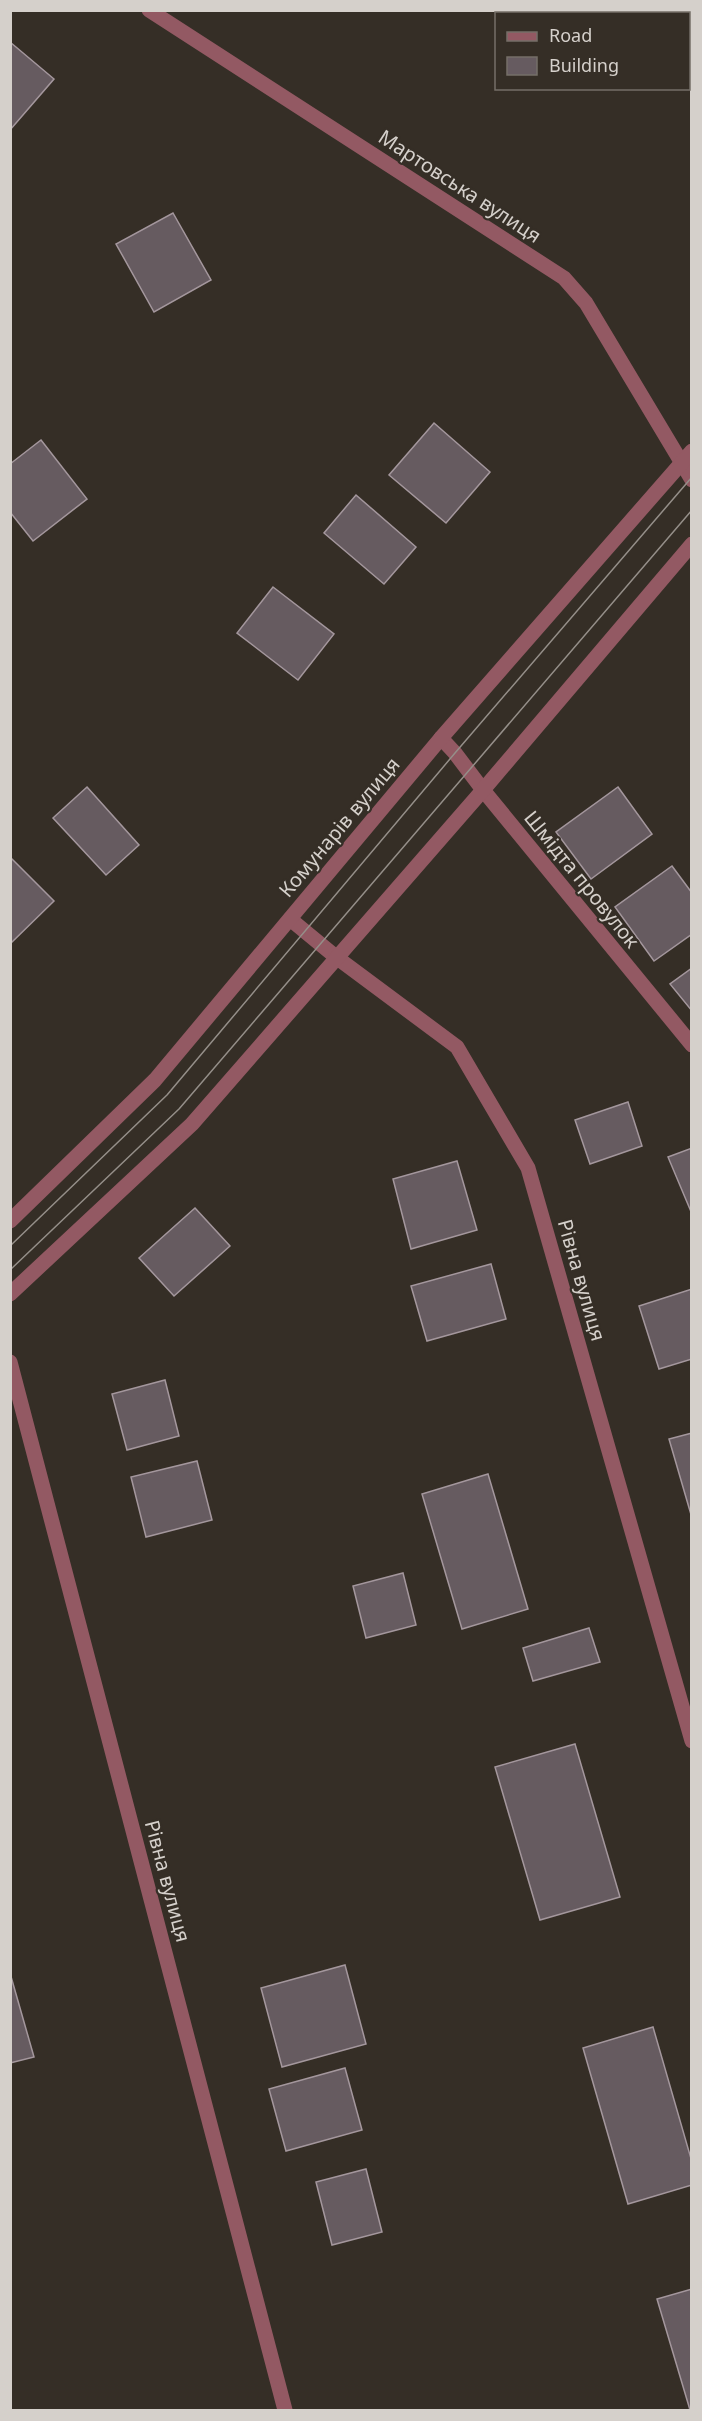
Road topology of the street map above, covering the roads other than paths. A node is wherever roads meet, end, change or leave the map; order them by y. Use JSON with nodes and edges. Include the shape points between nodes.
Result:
{"nodes":[{"id":1,"x":149,"y":10,"type":"edge"},
{"id":2,"x":692,"y":451,"type":"edge"},
{"id":3,"x":681,"y":463,"type":"junction"},
{"id":4,"x":692,"y":480,"type":"edge"},
{"id":5,"x":692,"y":544,"type":"edge"},
{"id":6,"x":441,"y":738,"type":"junction"},
{"id":7,"x":483,"y":790,"type":"junction"},
{"id":8,"x":290,"y":919,"type":"junction"},
{"id":9,"x":336,"y":957,"type":"junction"},
{"id":10,"x":692,"y":1045,"type":"edge"},
{"id":11,"x":10,"y":1221,"type":"edge"},
{"id":12,"x":10,"y":1294,"type":"edge"},
{"id":13,"x":10,"y":1362,"type":"edge"},
{"id":14,"x":692,"y":1741,"type":"edge"},
{"id":15,"x":285,"y":2410,"type":"edge"}],
"edges":[{"from":1,"to":3,"type":"street","name":"Мартовська вулиця","via":[[564,278],[586,303]]},
{"from":2,"to":3,"type":"street","name":"Комунарів вулиця"},
{"from":3,"to":4,"type":"street","name":"Мартовська вулиця"},
{"from":3,"to":6,"type":"street","name":"Комунарів вулиця"},
{"from":5,"to":7,"type":"street"},
{"from":6,"to":7,"type":"street","name":"Шмідта провулок"},
{"from":6,"to":8,"type":"street","name":"Комунарів вулиця"},
{"from":7,"to":9,"type":"street"},
{"from":7,"to":10,"type":"street","name":"Шмідта провулок"},
{"from":8,"to":9,"type":"street","name":"Рівна вулиця"},
{"from":8,"to":11,"type":"street","name":"Комунарів вулиця","via":[[155,1080]]},
{"from":9,"to":12,"type":"street","via":[[192,1124]]},
{"from":9,"to":14,"type":"street","name":"Рівна вулиця","via":[[457,1047],[528,1168]]},
{"from":13,"to":15,"type":"street","name":"Рівна вулиця"}]}
